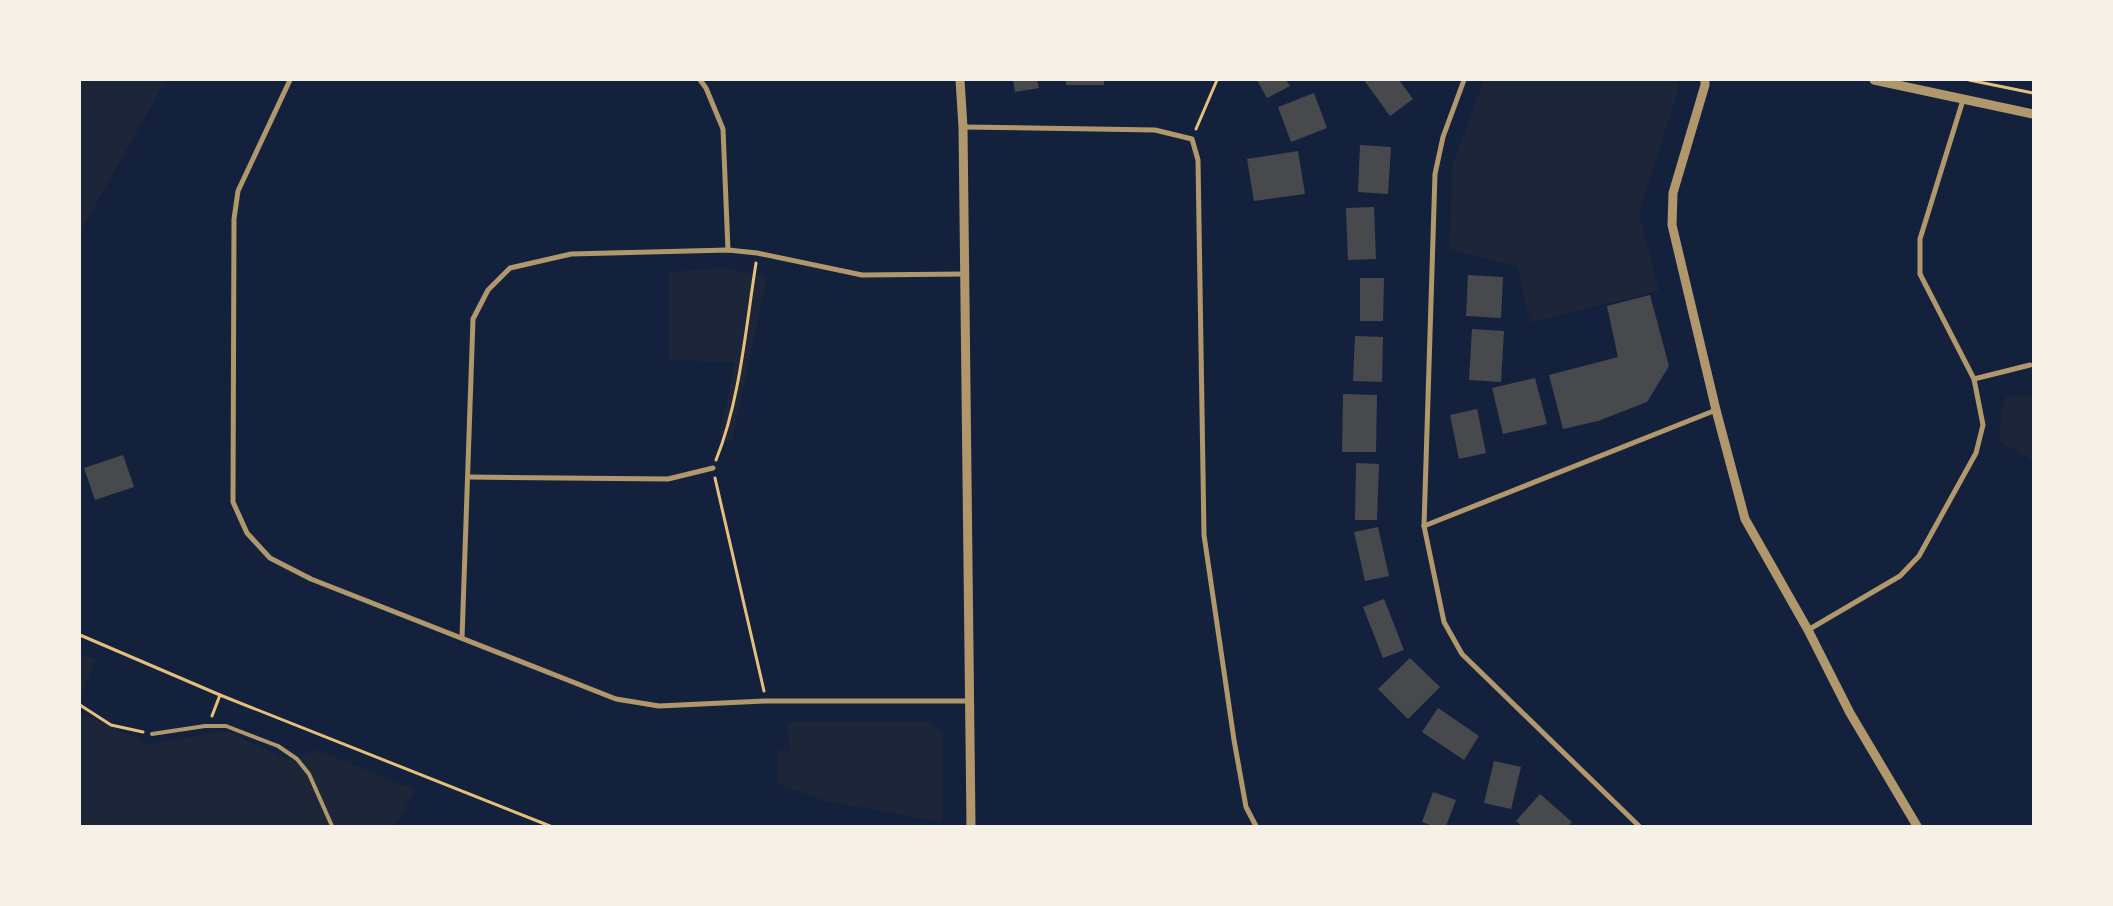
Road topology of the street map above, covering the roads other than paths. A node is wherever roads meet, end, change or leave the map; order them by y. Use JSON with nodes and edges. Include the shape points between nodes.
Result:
{"nodes":[{"id":1,"x":290,"y":80,"type":"edge"},
{"id":2,"x":700,"y":80,"type":"edge"},
{"id":3,"x":960,"y":80,"type":"edge"},
{"id":4,"x":1464,"y":80,"type":"edge"},
{"id":5,"x":1705,"y":80,"type":"edge"},
{"id":6,"x":1874,"y":80,"type":"edge"},
{"id":7,"x":1962,"y":100,"type":"junction"},
{"id":8,"x":2033,"y":114,"type":"edge"},
{"id":9,"x":963,"y":127,"type":"junction"},
{"id":10,"x":728,"y":250,"type":"junction"},
{"id":11,"x":964,"y":274,"type":"junction"},
{"id":12,"x":2030,"y":366,"type":"dead end"},
{"id":13,"x":1974,"y":379,"type":"junction"},
{"id":14,"x":1716,"y":410,"type":"junction"},
{"id":15,"x":713,"y":468,"type":"road end"},
{"id":16,"x":468,"y":477,"type":"junction"},
{"id":17,"x":1424,"y":526,"type":"junction"},
{"id":18,"x":1808,"y":630,"type":"junction"},
{"id":19,"x":462,"y":638,"type":"junction"},
{"id":20,"x":968,"y":702,"type":"junction"},
{"id":21,"x":152,"y":734,"type":"road end"},
{"id":22,"x":332,"y":826,"type":"edge"},
{"id":23,"x":971,"y":826,"type":"edge"},
{"id":24,"x":1256,"y":826,"type":"edge"},
{"id":25,"x":1639,"y":826,"type":"edge"},
{"id":26,"x":1917,"y":826,"type":"edge"}],
"edges":[{"from":1,"to":19,"type":"street","via":[[238,191],[234,219],[233,502],[247,534],[270,558],[311,579]]},
{"from":2,"to":10,"type":"street","via":[[723,129]]},
{"from":3,"to":9,"type":"street"},
{"from":4,"to":17,"type":"street","via":[[1443,137],[1435,174]]},
{"from":5,"to":14,"type":"street","via":[[1672,193],[1672,225]]},
{"from":6,"to":7,"type":"street"},
{"from":7,"to":8,"type":"street"},
{"from":7,"to":13,"type":"street","via":[[1920,239],[1920,274]]},
{"from":9,"to":11,"type":"street"},
{"from":9,"to":24,"type":"street","via":[[1155,130],[1192,139],[1198,160],[1204,534],[1234,740],[1246,807]]},
{"from":10,"to":11,"type":"street","via":[[862,275]]},
{"from":10,"to":16,"type":"street","via":[[571,254],[510,268],[488,290],[473,319]]},
{"from":11,"to":20,"type":"street"},
{"from":12,"to":13,"type":"street"},
{"from":13,"to":18,"type":"street","via":[[1983,425],[1976,453],[1918,556],[1900,576]]},
{"from":14,"to":17,"type":"street"},
{"from":14,"to":18,"type":"street","via":[[1744,519]]},
{"from":15,"to":16,"type":"street","via":[[668,479]]},
{"from":16,"to":19,"type":"street"},
{"from":17,"to":25,"type":"street","via":[[1444,622],[1462,654]]},
{"from":18,"to":26,"type":"street","via":[[1850,713]]},
{"from":19,"to":20,"type":"street","via":[[616,699],[659,706],[766,701]]},
{"from":20,"to":23,"type":"street"},
{"from":21,"to":22,"type":"lane","via":[[226,726],[278,746],[309,774]]}]}
